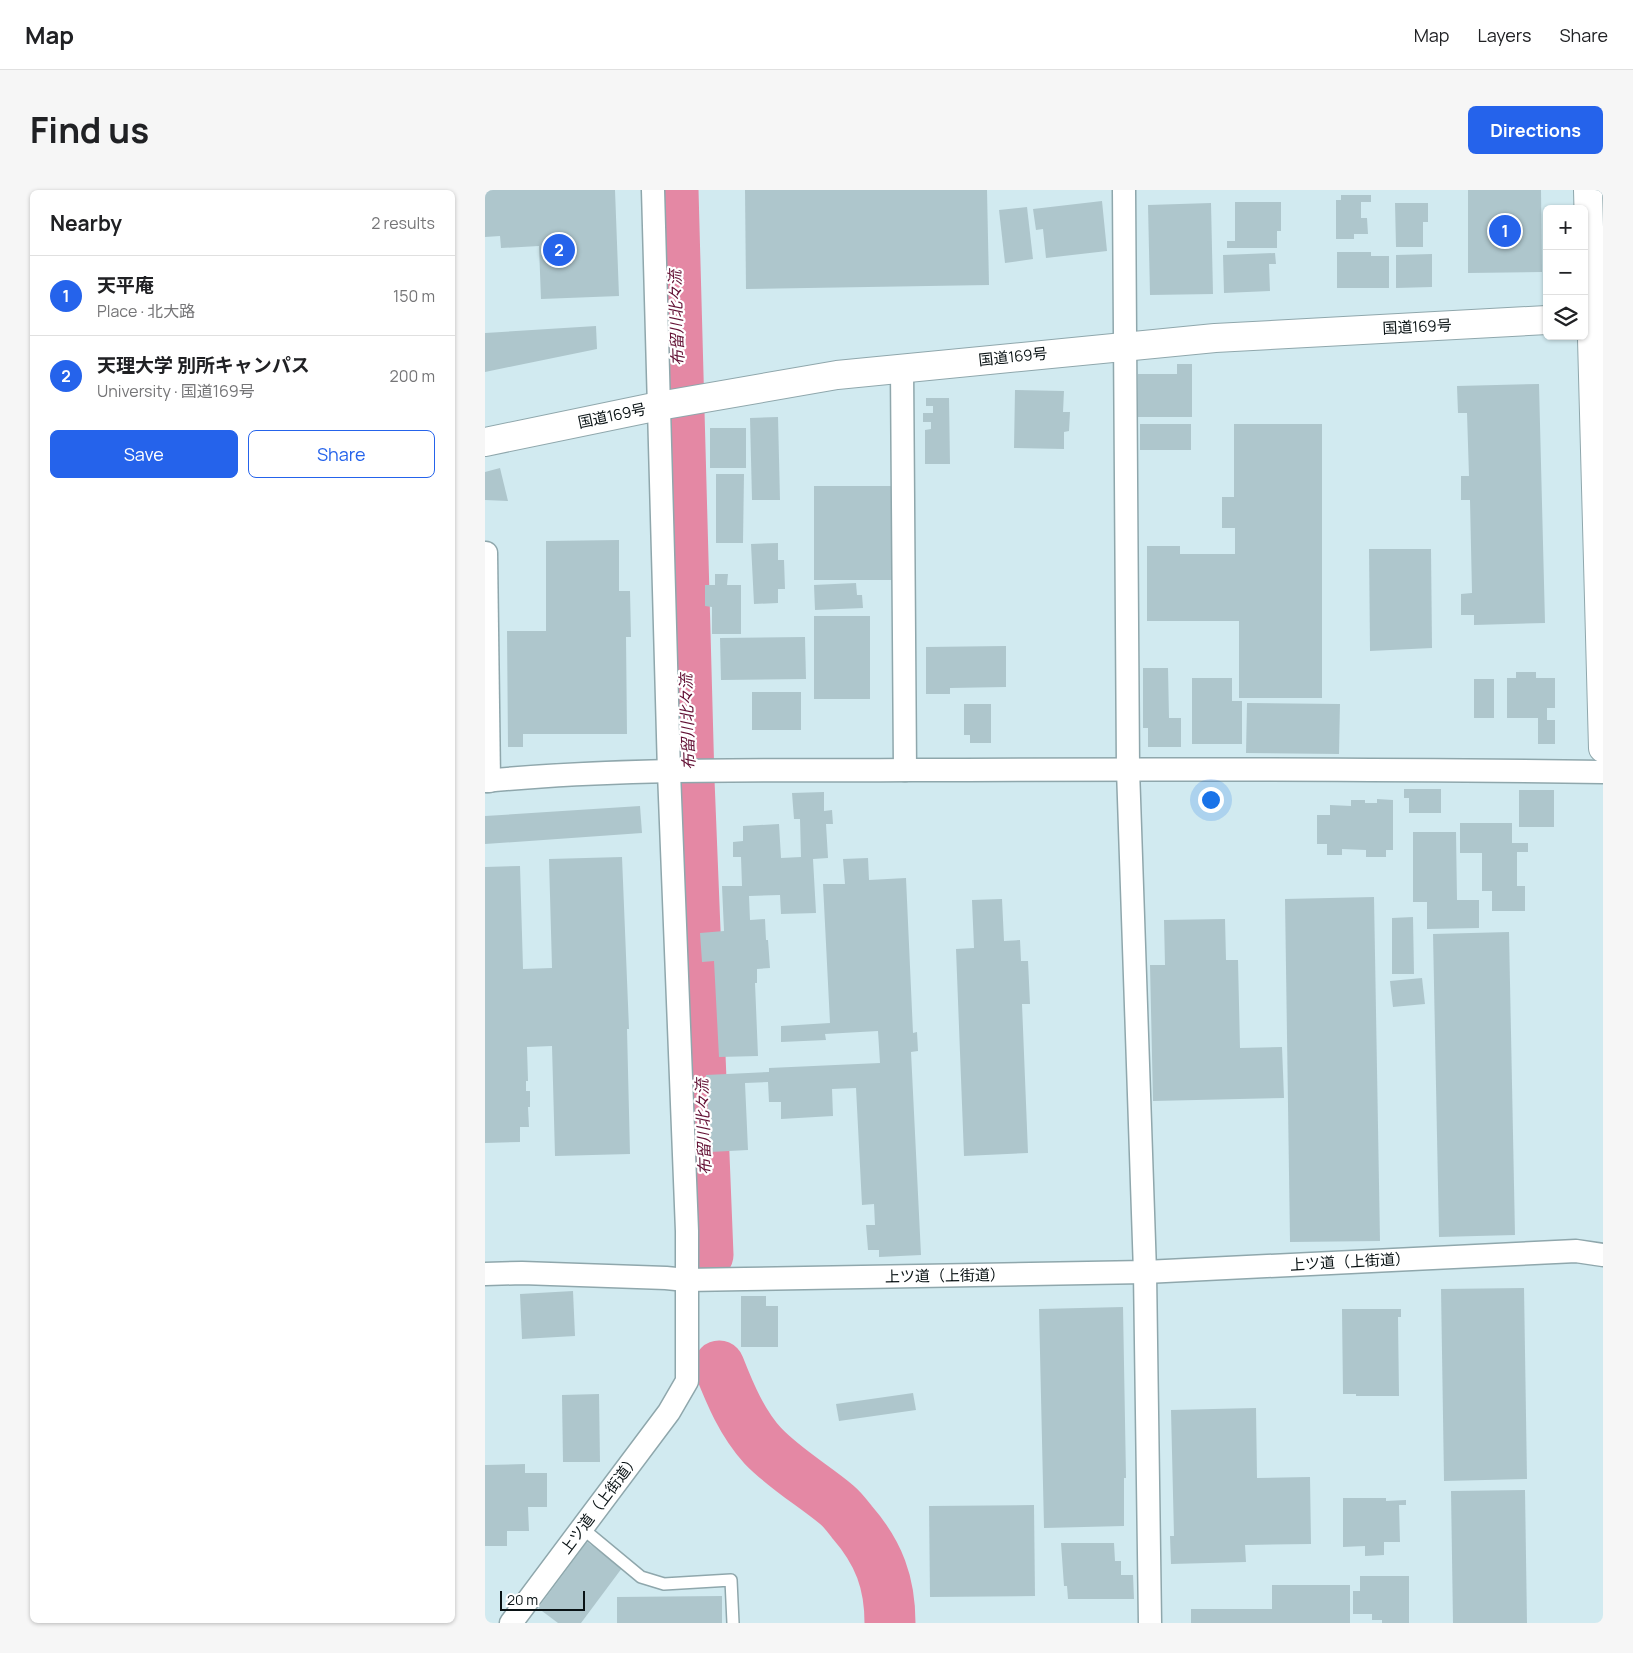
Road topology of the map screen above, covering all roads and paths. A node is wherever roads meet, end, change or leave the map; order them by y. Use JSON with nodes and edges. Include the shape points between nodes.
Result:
{"nodes":[{"id":1,"x":653,"y":190,"type":"edge"},
{"id":2,"x":1124,"y":190,"type":"edge"},
{"id":3,"x":1588,"y":190,"type":"edge"},
{"id":4,"x":1593,"y":318,"type":"edge"},
{"id":5,"x":1543,"y":320,"type":"edge"},
{"id":6,"x":1124,"y":346,"type":"junction"},
{"id":7,"x":902,"y":368,"type":"junction"},
{"id":8,"x":671,"y":404,"type":"junction"},
{"id":9,"x":485,"y":442,"type":"edge"},
{"id":10,"x":486,"y":553,"type":"dead end"},
{"id":11,"x":1603,"y":748,"type":"edge"},
{"id":12,"x":1128,"y":769,"type":"junction"},
{"id":13,"x":905,"y":770,"type":"junction"},
{"id":14,"x":683,"y":772,"type":"junction"},
{"id":15,"x":1603,"y":772,"type":"edge"},
{"id":16,"x":487,"y":781,"type":"edge"},
{"id":17,"x":1603,"y":1255,"type":"edge"},
{"id":18,"x":1145,"y":1272,"type":"junction"},
{"id":19,"x":485,"y":1274,"type":"edge"},
{"id":20,"x":686,"y":1280,"type":"junction"},
{"id":21,"x":582,"y":1528,"type":"junction"},
{"id":22,"x":511,"y":1623,"type":"edge"},
{"id":23,"x":733,"y":1623,"type":"edge"},
{"id":24,"x":1150,"y":1623,"type":"edge"}],
"edges":[{"from":1,"to":8,"type":"street"},
{"from":2,"to":6,"type":"street"},
{"from":3,"to":4,"type":"main road"},
{"from":4,"to":11,"type":"main road"},
{"from":5,"to":6,"type":"main road","name":"国道169号"},
{"from":6,"to":7,"type":"main road","name":"国道169号"},
{"from":6,"to":12,"type":"street"},
{"from":7,"to":8,"type":"main road","name":"国道169号","via":[[837,375]]},
{"from":7,"to":13,"type":"street"},
{"from":8,"to":9,"type":"main road","name":"国道169号"},
{"from":8,"to":14,"type":"street"},
{"from":10,"to":16,"type":"street"},
{"from":12,"to":13,"type":"street"},
{"from":12,"to":15,"type":"street"},
{"from":12,"to":18,"type":"street"},
{"from":13,"to":14,"type":"street"},
{"from":14,"to":16,"type":"street"},
{"from":14,"to":20,"type":"street"},
{"from":17,"to":18,"type":"street","name":"上ツ道（上街道）","via":[[1576,1251]]},
{"from":18,"to":20,"type":"street","name":"上ツ道（上街道）"},
{"from":18,"to":24,"type":"street"},
{"from":19,"to":20,"type":"street"},
{"from":20,"to":21,"type":"street","name":"上ツ道（上街道）","via":[[687,1381],[669,1412]]},
{"from":21,"to":22,"type":"street","name":"上ツ道（上街道）"},
{"from":21,"to":23,"type":"lane","via":[[641,1577],[664,1584],[731,1580]]}]}
